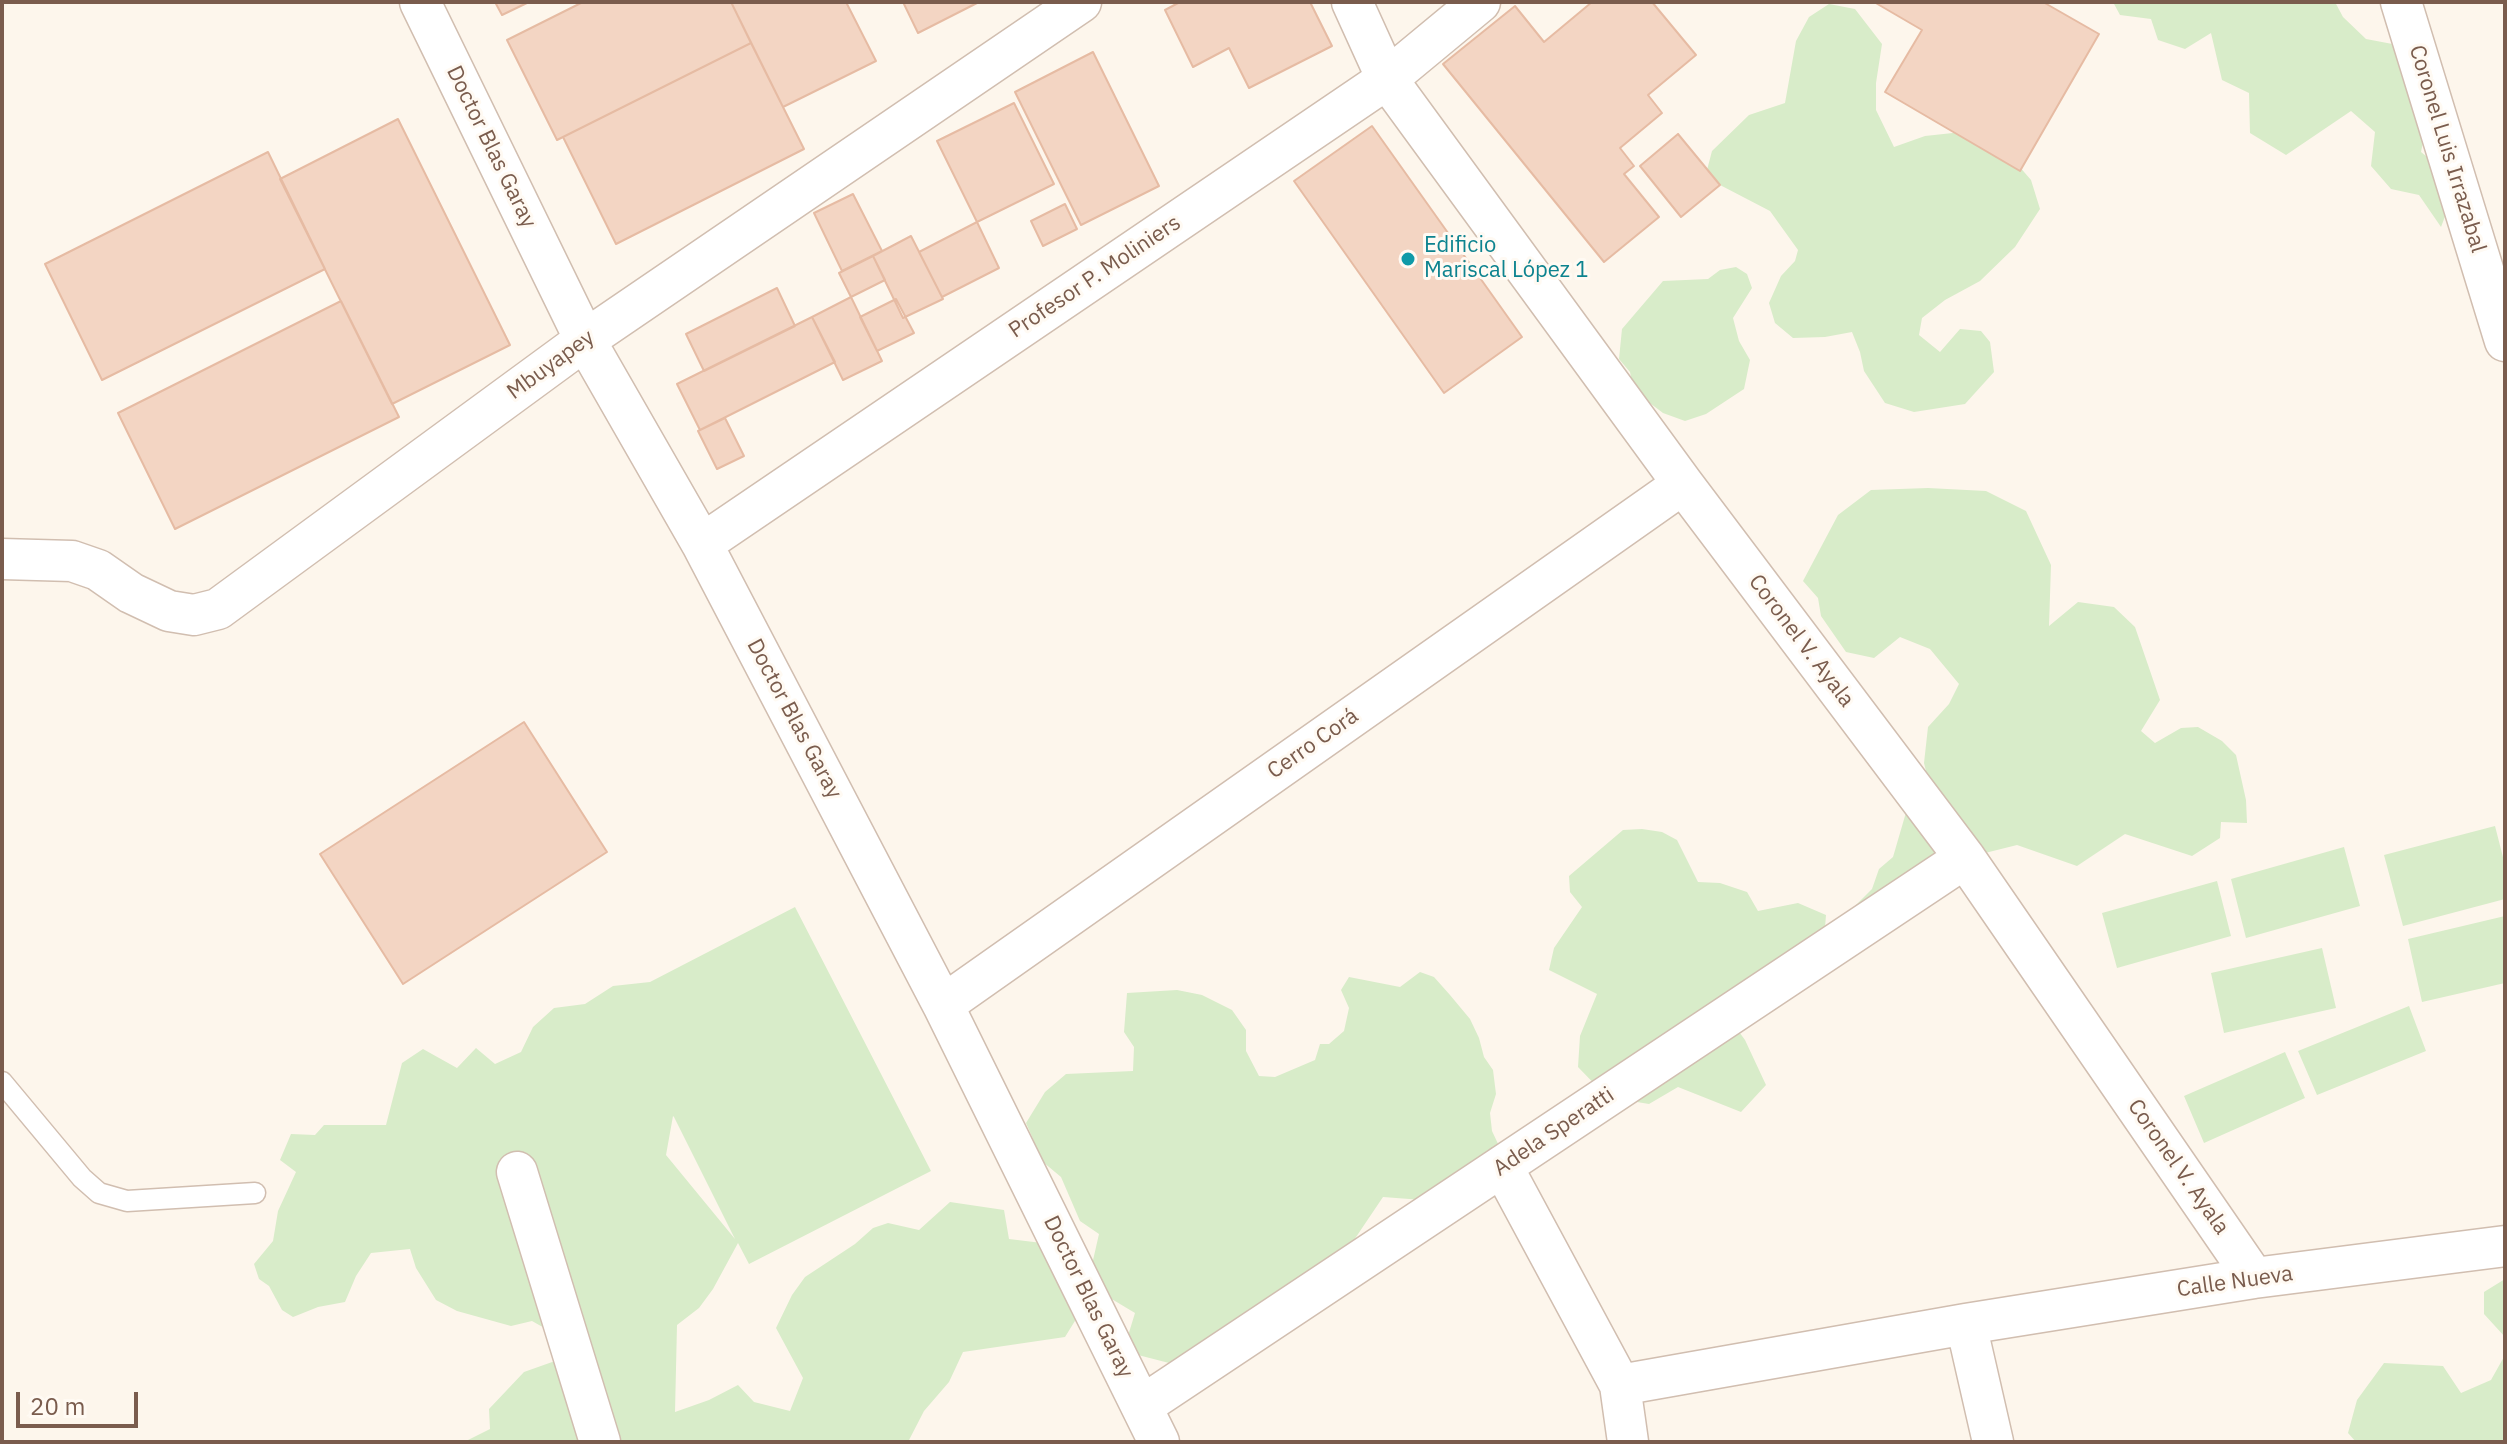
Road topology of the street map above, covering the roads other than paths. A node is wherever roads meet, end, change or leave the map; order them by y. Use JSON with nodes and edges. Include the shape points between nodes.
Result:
{"nodes":[{"id":1,"x":420,"y":2,"type":"edge"},
{"id":2,"x":1081,"y":2,"type":"edge"},
{"id":3,"x":1352,"y":2,"type":"edge"},
{"id":4,"x":1480,"y":2,"type":"edge"},
{"id":5,"x":2401,"y":2,"type":"edge"},
{"id":6,"x":1387,"y":79,"type":"junction"},
{"id":7,"x":2489,"y":228,"type":"edge"},
{"id":8,"x":585,"y":340,"type":"junction"},
{"id":9,"x":2505,"y":341,"type":"edge"},
{"id":10,"x":1683,"y":484,"type":"junction"},
{"id":11,"x":702,"y":544,"type":"junction"},
{"id":12,"x":2,"y":559,"type":"edge"},
{"id":13,"x":1965,"y":858,"type":"junction"},
{"id":14,"x":943,"y":1005,"type":"junction"},
{"id":15,"x":2,"y":1082,"type":"edge"},
{"id":16,"x":1502,"y":1166,"type":"junction"},
{"id":17,"x":517,"y":1172,"type":"dead end"},
{"id":18,"x":255,"y":1193,"type":"dead end"},
{"id":19,"x":2505,"y":1246,"type":"edge"},
{"id":20,"x":2254,"y":1278,"type":"junction"},
{"id":21,"x":1966,"y":1324,"type":"junction"},
{"id":22,"x":1620,"y":1385,"type":"junction"},
{"id":23,"x":1142,"y":1406,"type":"junction"},
{"id":24,"x":600,"y":1442,"type":"edge"},
{"id":25,"x":1159,"y":1442,"type":"edge"},
{"id":26,"x":1628,"y":1442,"type":"edge"},
{"id":27,"x":1993,"y":1442,"type":"edge"}],
"edges":[{"from":1,"to":8,"type":"street","name":"Doctor Blas Garay"},
{"from":2,"to":8,"type":"street","name":"Mbuyapey"},
{"from":3,"to":6,"type":"street","name":"Coronel V. Ayala"},
{"from":4,"to":6,"type":"street","name":"Profesor P. Moliniers"},
{"from":5,"to":7,"type":"street","name":"Coronel Luis Irrazabal"},
{"from":6,"to":10,"type":"street","name":"Coronel V. Ayala"},
{"from":6,"to":11,"type":"street","name":"Profesor P. Moliniers"},
{"from":7,"to":9,"type":"street","name":"Coronel Luis Irrazabal"},
{"from":8,"to":11,"type":"street","name":"Doctor Blas Garay"},
{"from":8,"to":12,"type":"street","name":"Mbuyapey","via":[[218,609],[194,615],[169,611],[72,561]]},
{"from":10,"to":13,"type":"street","name":"Coronel V. Ayala"},
{"from":10,"to":14,"type":"street","name":"Cerro Corá"},
{"from":11,"to":14,"type":"street","name":"Doctor Blas Garay"},
{"from":13,"to":16,"type":"street","name":"Adela Speratti"},
{"from":13,"to":20,"type":"street","name":"Coronel V. Ayala"},
{"from":14,"to":23,"type":"street","name":"Doctor Blas Garay"},
{"from":15,"to":18,"type":"lane","via":[[99,1193],[127,1201]]},
{"from":16,"to":22,"type":"street"},
{"from":16,"to":23,"type":"street","name":"Adela Speratti"},
{"from":17,"to":24,"type":"street"},
{"from":19,"to":20,"type":"street","name":"Calle Nueva"},
{"from":20,"to":21,"type":"street","name":"Calle Nueva"},
{"from":21,"to":22,"type":"street","name":"Calle Nueva"},
{"from":21,"to":27,"type":"street"},
{"from":22,"to":26,"type":"street"},
{"from":23,"to":25,"type":"street","name":"Doctor Blas Garay"}]}
